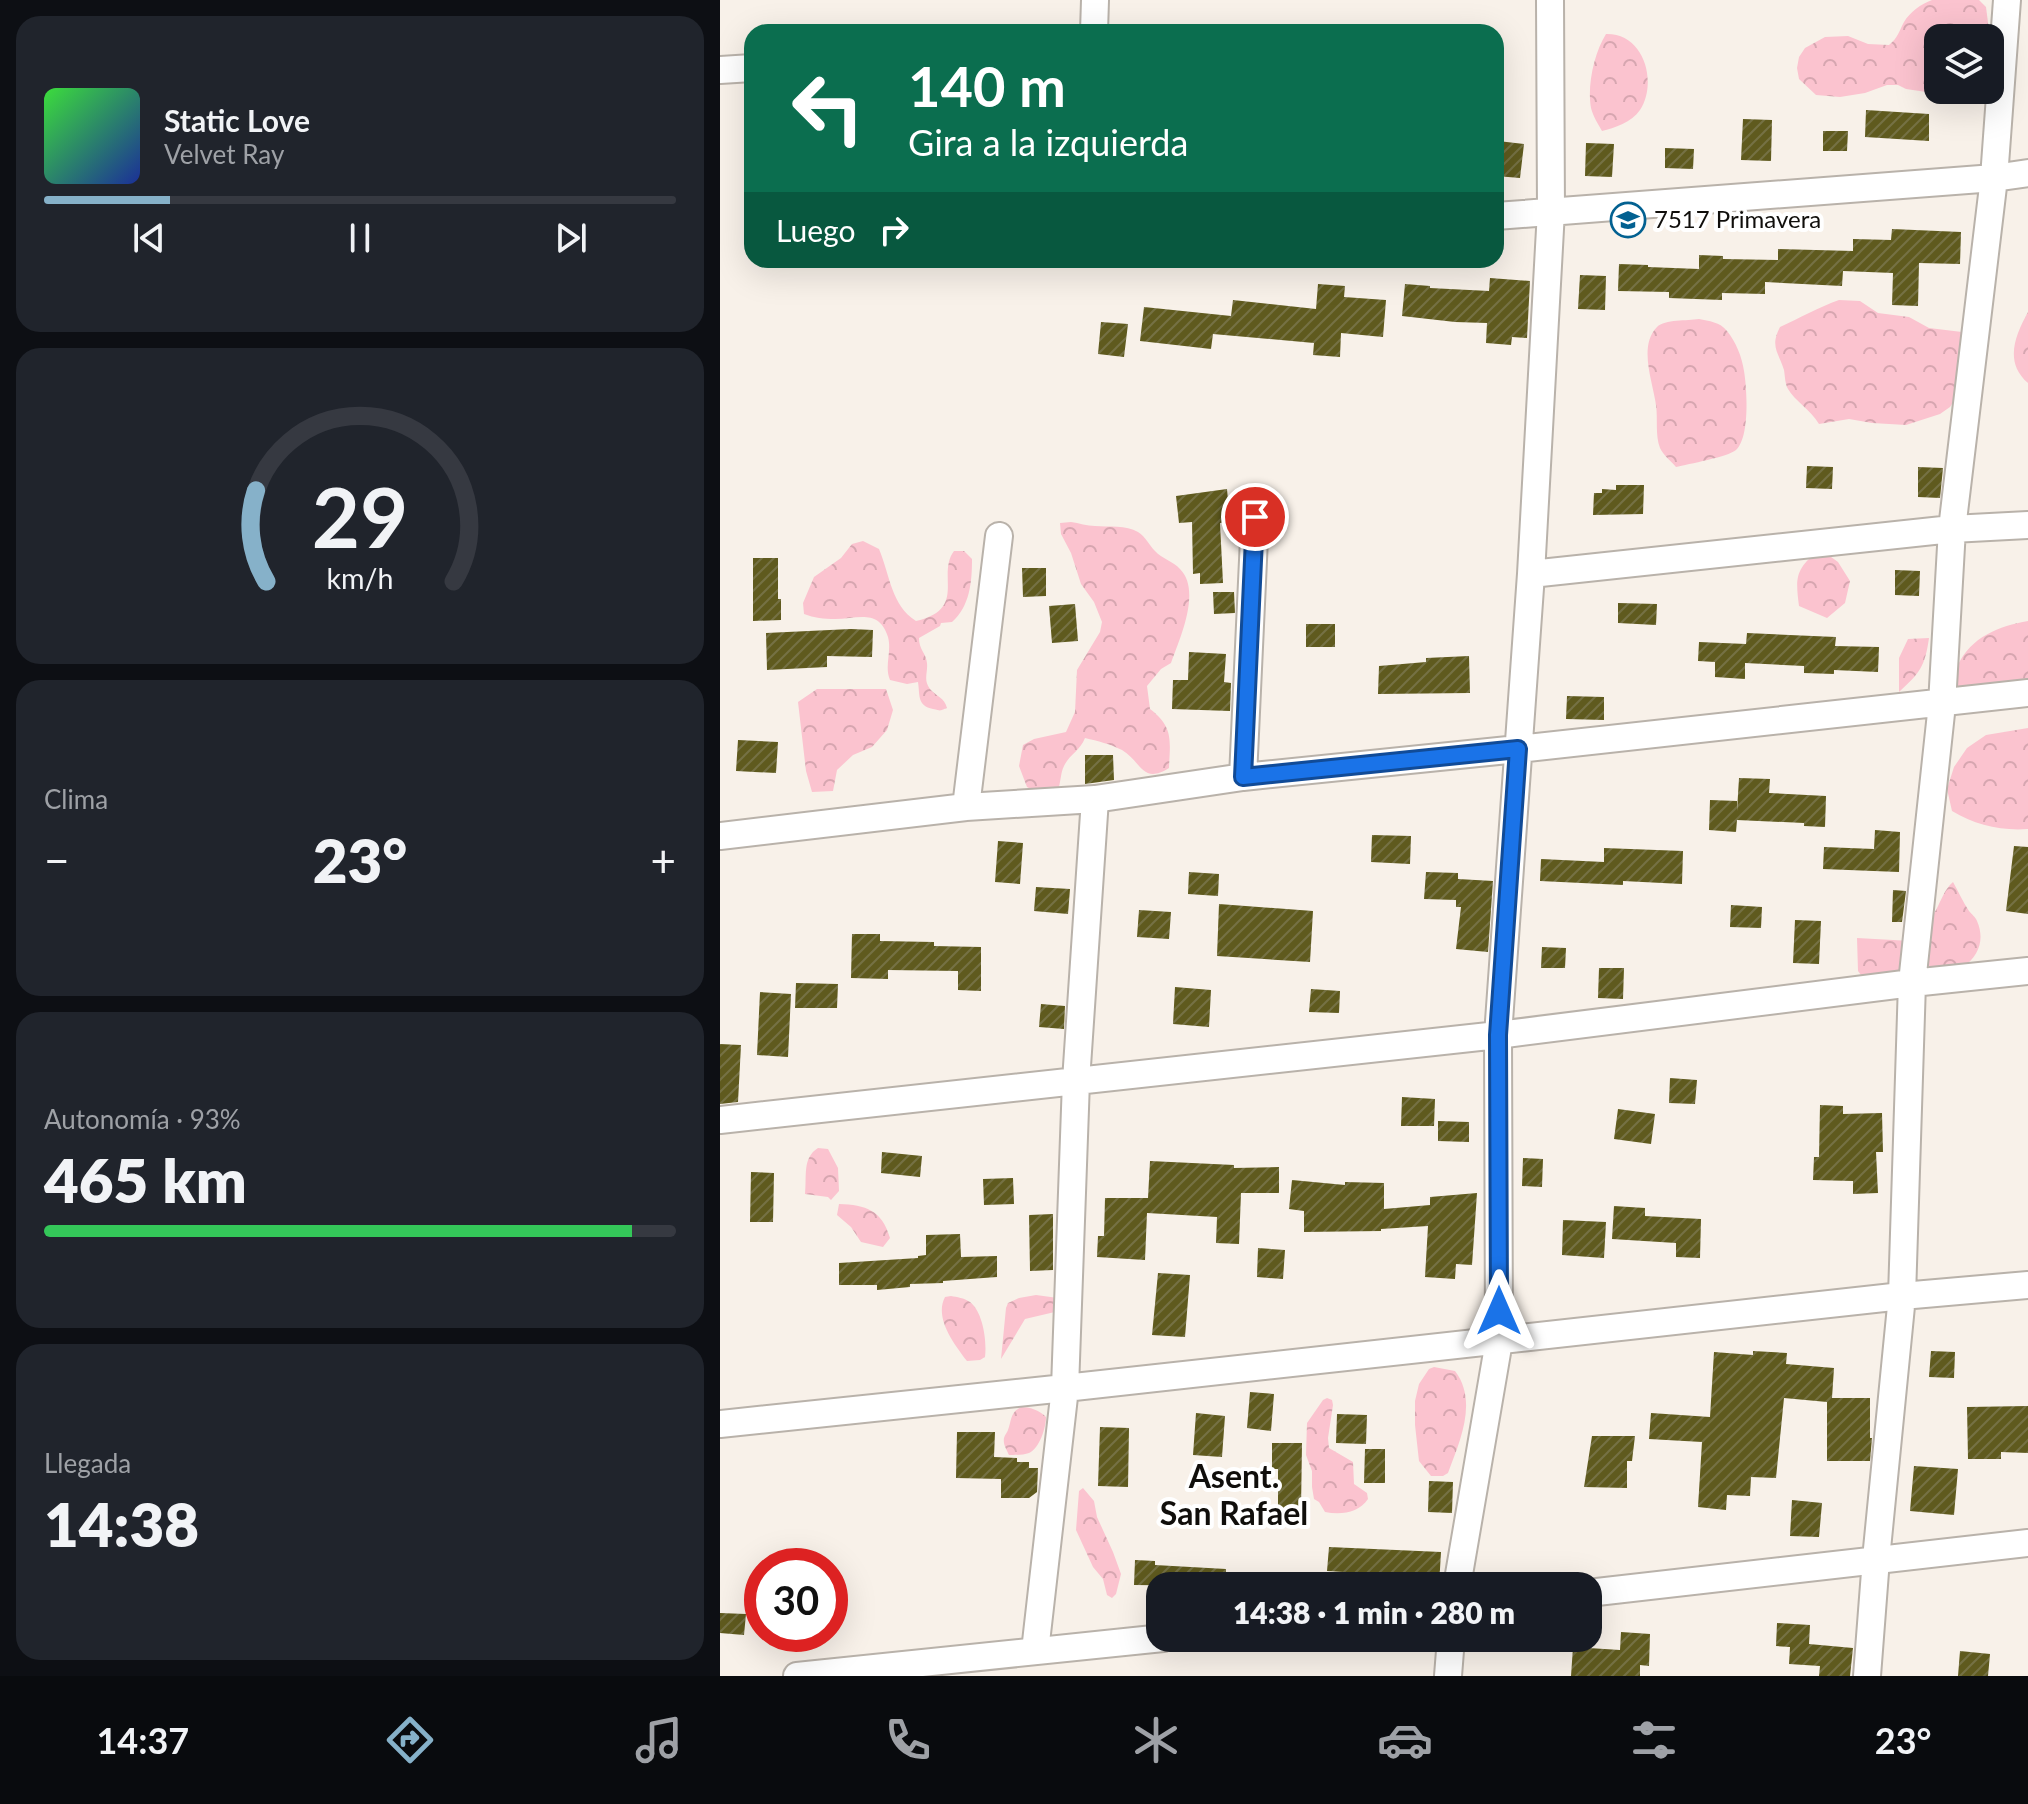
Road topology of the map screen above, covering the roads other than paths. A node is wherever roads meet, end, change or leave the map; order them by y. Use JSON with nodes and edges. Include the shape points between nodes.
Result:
{"nodes":[{"id":1,"x":1095,"y":0,"type":"edge"},
{"id":2,"x":1550,"y":0,"type":"edge"},
{"id":3,"x":2007,"y":0,"type":"edge"},
{"id":4,"x":1094,"y":24,"type":"edge"},
{"id":5,"x":744,"y":68,"type":"edge"},
{"id":6,"x":720,"y":70,"type":"edge"},
{"id":7,"x":2028,"y":173,"type":"edge"},
{"id":8,"x":1994,"y":178,"type":"junction"},
{"id":9,"x":1551,"y":211,"type":"junction"},
{"id":10,"x":1504,"y":215,"type":"edge"},
{"id":11,"x":1255,"y":517,"type":"dead end"},
{"id":12,"x":2028,"y":525,"type":"edge"},
{"id":13,"x":1952,"y":529,"type":"junction"},
{"id":14,"x":999,"y":536,"type":"dead end"},
{"id":15,"x":1531,"y":574,"type":"junction"},
{"id":16,"x":2028,"y":693,"type":"edge"},
{"id":17,"x":1942,"y":704,"type":"junction"},
{"id":18,"x":1518,"y":749,"type":"junction"},
{"id":19,"x":1243,"y":777,"type":"junction"},
{"id":20,"x":1095,"y":799,"type":"junction"},
{"id":21,"x":966,"y":807,"type":"junction"},
{"id":22,"x":720,"y":836,"type":"edge"},
{"id":23,"x":2028,"y":971,"type":"edge"},
{"id":24,"x":1912,"y":983,"type":"junction"},
{"id":25,"x":1498,"y":1035,"type":"junction"},
{"id":26,"x":1076,"y":1081,"type":"junction"},
{"id":27,"x":720,"y":1120,"type":"edge"},
{"id":28,"x":2028,"y":1285,"type":"edge"},
{"id":29,"x":1902,"y":1296,"type":"junction"},
{"id":30,"x":1499,"y":1341,"type":"junction"},
{"id":31,"x":1065,"y":1388,"type":"junction"},
{"id":32,"x":720,"y":1424,"type":"edge"},
{"id":33,"x":2028,"y":1543,"type":"edge"},
{"id":34,"x":1876,"y":1559,"type":"junction"},
{"id":35,"x":1459,"y":1572,"type":"edge"},
{"id":36,"x":1602,"y":1591,"type":"edge"},
{"id":37,"x":1146,"y":1640,"type":"edge"},
{"id":38,"x":1035,"y":1651,"type":"junction"},
{"id":39,"x":1450,"y":1652,"type":"edge"},
{"id":40,"x":797,"y":1676,"type":"edge"},
{"id":41,"x":1448,"y":1676,"type":"edge"},
{"id":42,"x":1867,"y":1676,"type":"edge"}],
"edges":[{"from":1,"to":4,"type":"street"},
{"from":2,"to":9,"type":"street"},
{"from":3,"to":8,"type":"street"},
{"from":5,"to":6,"type":"street"},
{"from":7,"to":8,"type":"street"},
{"from":8,"to":9,"type":"street"},
{"from":8,"to":13,"type":"street"},
{"from":9,"to":10,"type":"street"},
{"from":9,"to":15,"type":"street"},
{"from":11,"to":19,"type":"street"},
{"from":12,"to":13,"type":"street"},
{"from":13,"to":15,"type":"street"},
{"from":13,"to":17,"type":"street"},
{"from":14,"to":21,"type":"street"},
{"from":15,"to":18,"type":"street"},
{"from":16,"to":17,"type":"street"},
{"from":17,"to":18,"type":"street"},
{"from":17,"to":24,"type":"street"},
{"from":18,"to":19,"type":"street"},
{"from":18,"to":25,"type":"street"},
{"from":19,"to":20,"type":"street"},
{"from":20,"to":21,"type":"street"},
{"from":20,"to":26,"type":"street"},
{"from":21,"to":22,"type":"street"},
{"from":23,"to":24,"type":"street"},
{"from":24,"to":25,"type":"street"},
{"from":24,"to":29,"type":"street"},
{"from":25,"to":26,"type":"street"},
{"from":25,"to":30,"type":"street"},
{"from":26,"to":27,"type":"street"},
{"from":26,"to":31,"type":"street"},
{"from":28,"to":29,"type":"street"},
{"from":29,"to":30,"type":"street"},
{"from":29,"to":34,"type":"street"},
{"from":30,"to":31,"type":"street"},
{"from":30,"to":35,"type":"street"},
{"from":31,"to":32,"type":"street"},
{"from":31,"to":38,"type":"street"},
{"from":33,"to":34,"type":"street"},
{"from":34,"to":36,"type":"street"},
{"from":34,"to":42,"type":"street"},
{"from":37,"to":38,"type":"street"},
{"from":38,"to":40,"type":"street"},
{"from":39,"to":41,"type":"street"}]}
